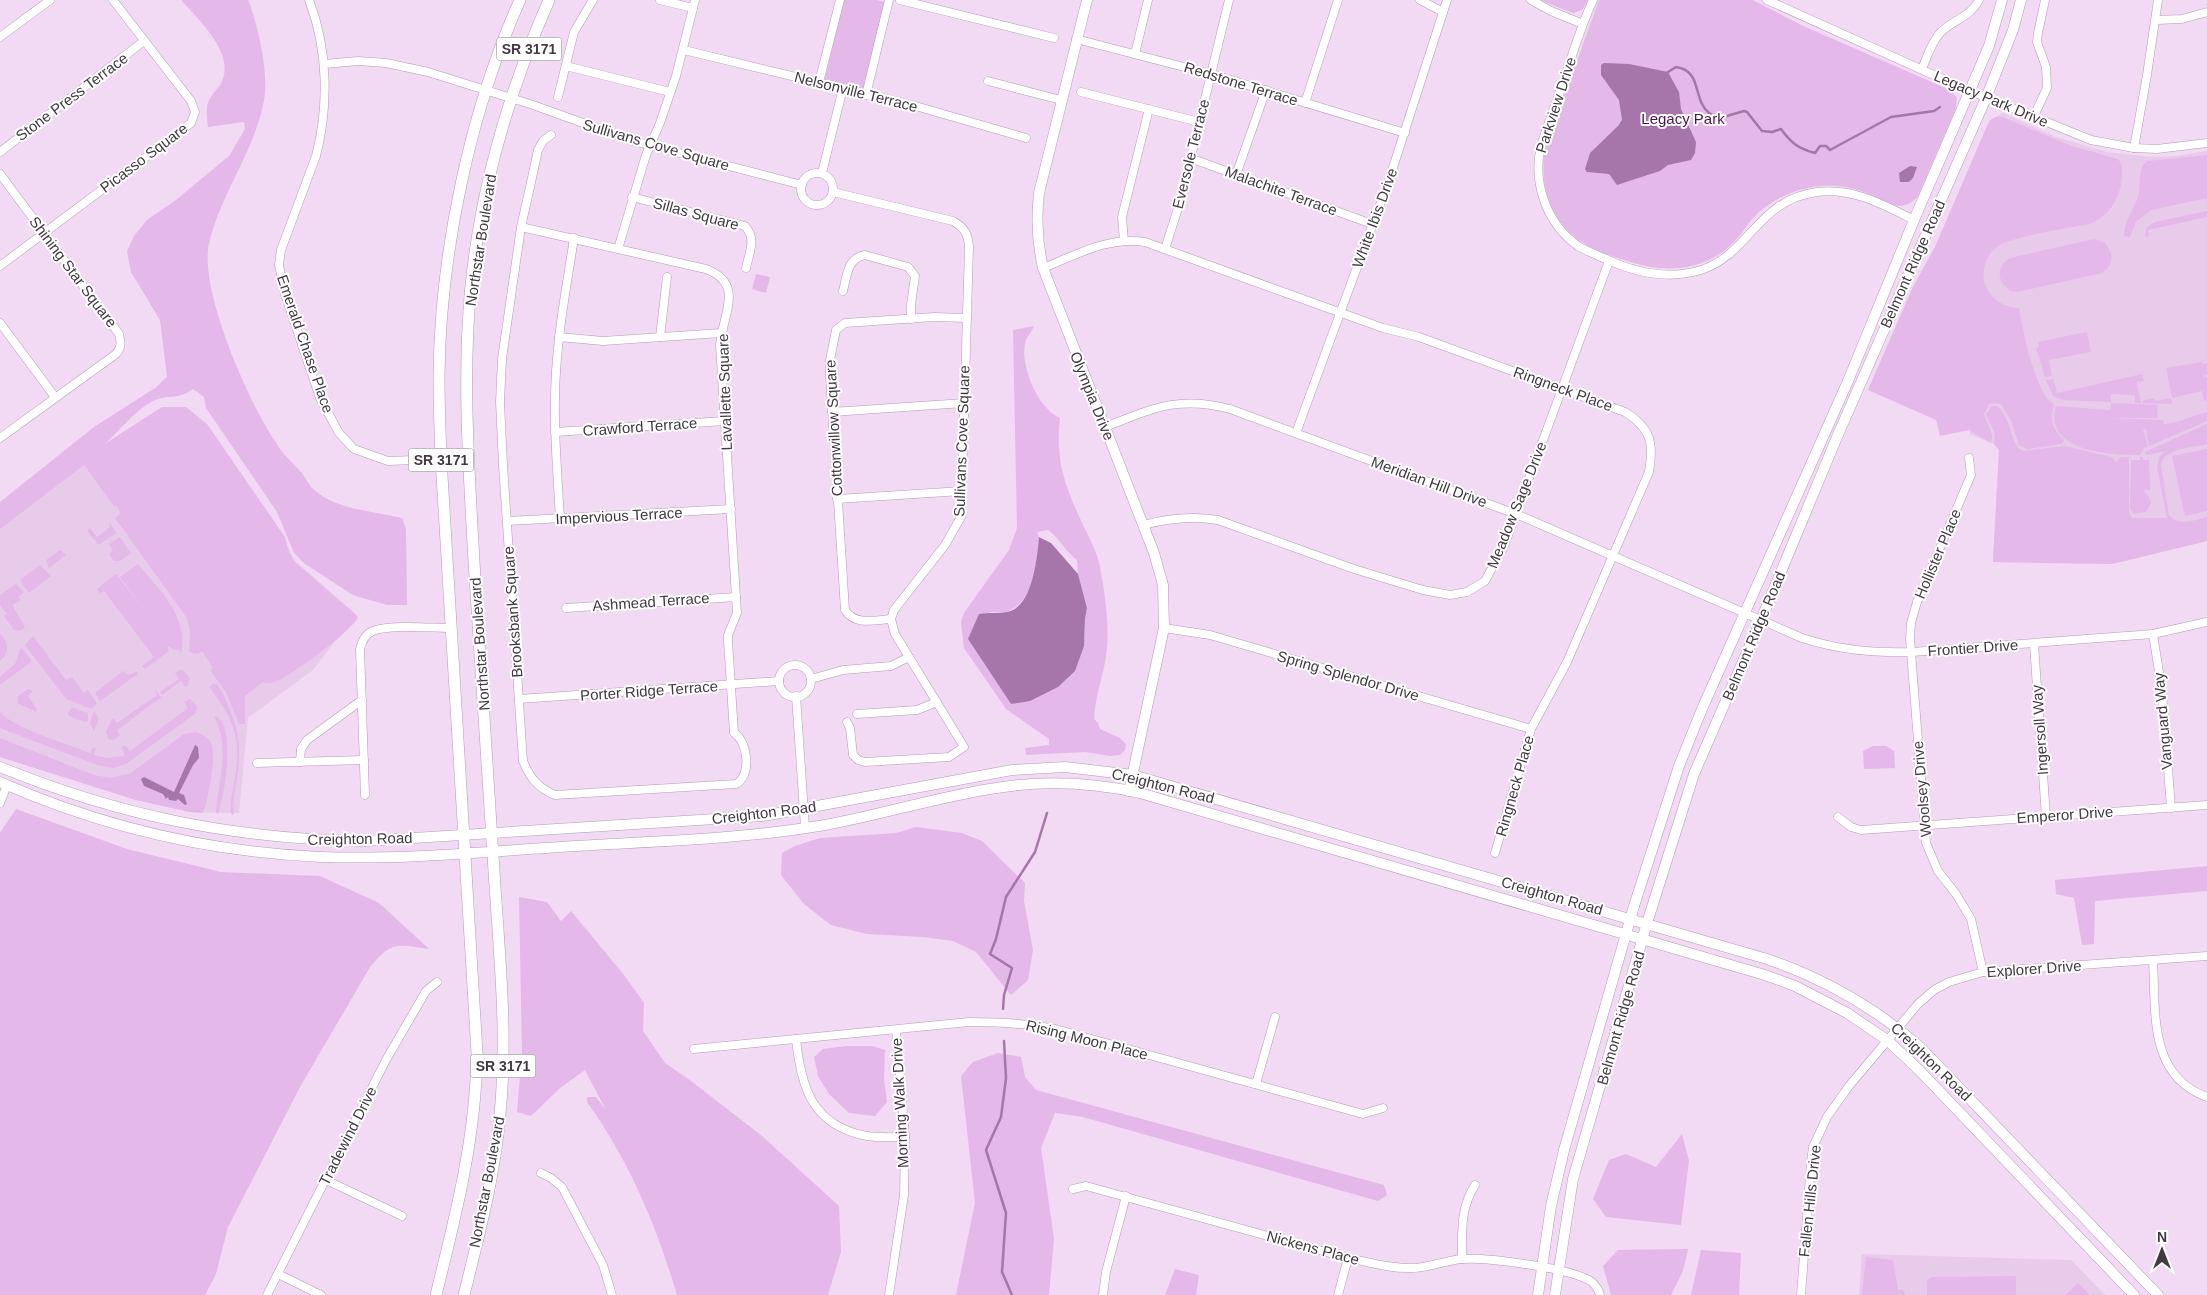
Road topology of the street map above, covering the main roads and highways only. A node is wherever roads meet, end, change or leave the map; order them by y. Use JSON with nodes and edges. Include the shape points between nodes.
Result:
{"nodes":[{"id":1,"x":520,"y":0,"type":"edge"},
{"id":2,"x":549,"y":0,"type":"edge"},
{"id":3,"x":436,"y":1295,"type":"edge"},
{"id":4,"x":464,"y":1295,"type":"edge"}],
"edges":[{"from":1,"to":3,"type":"main road","name":"Northstar Boulevard","number":"SR 3171","via":[[471,145],[452,227],[442,304],[439,376],[441,459],[477,1021],[477,1084],[470,1143]]},
{"from":2,"to":4,"type":"main road","name":"Northstar Boulevard","number":"SR 3171","via":[[512,98],[488,188],[471,284],[466,424],[503,1015],[500,1113],[491,1179]]}]}
